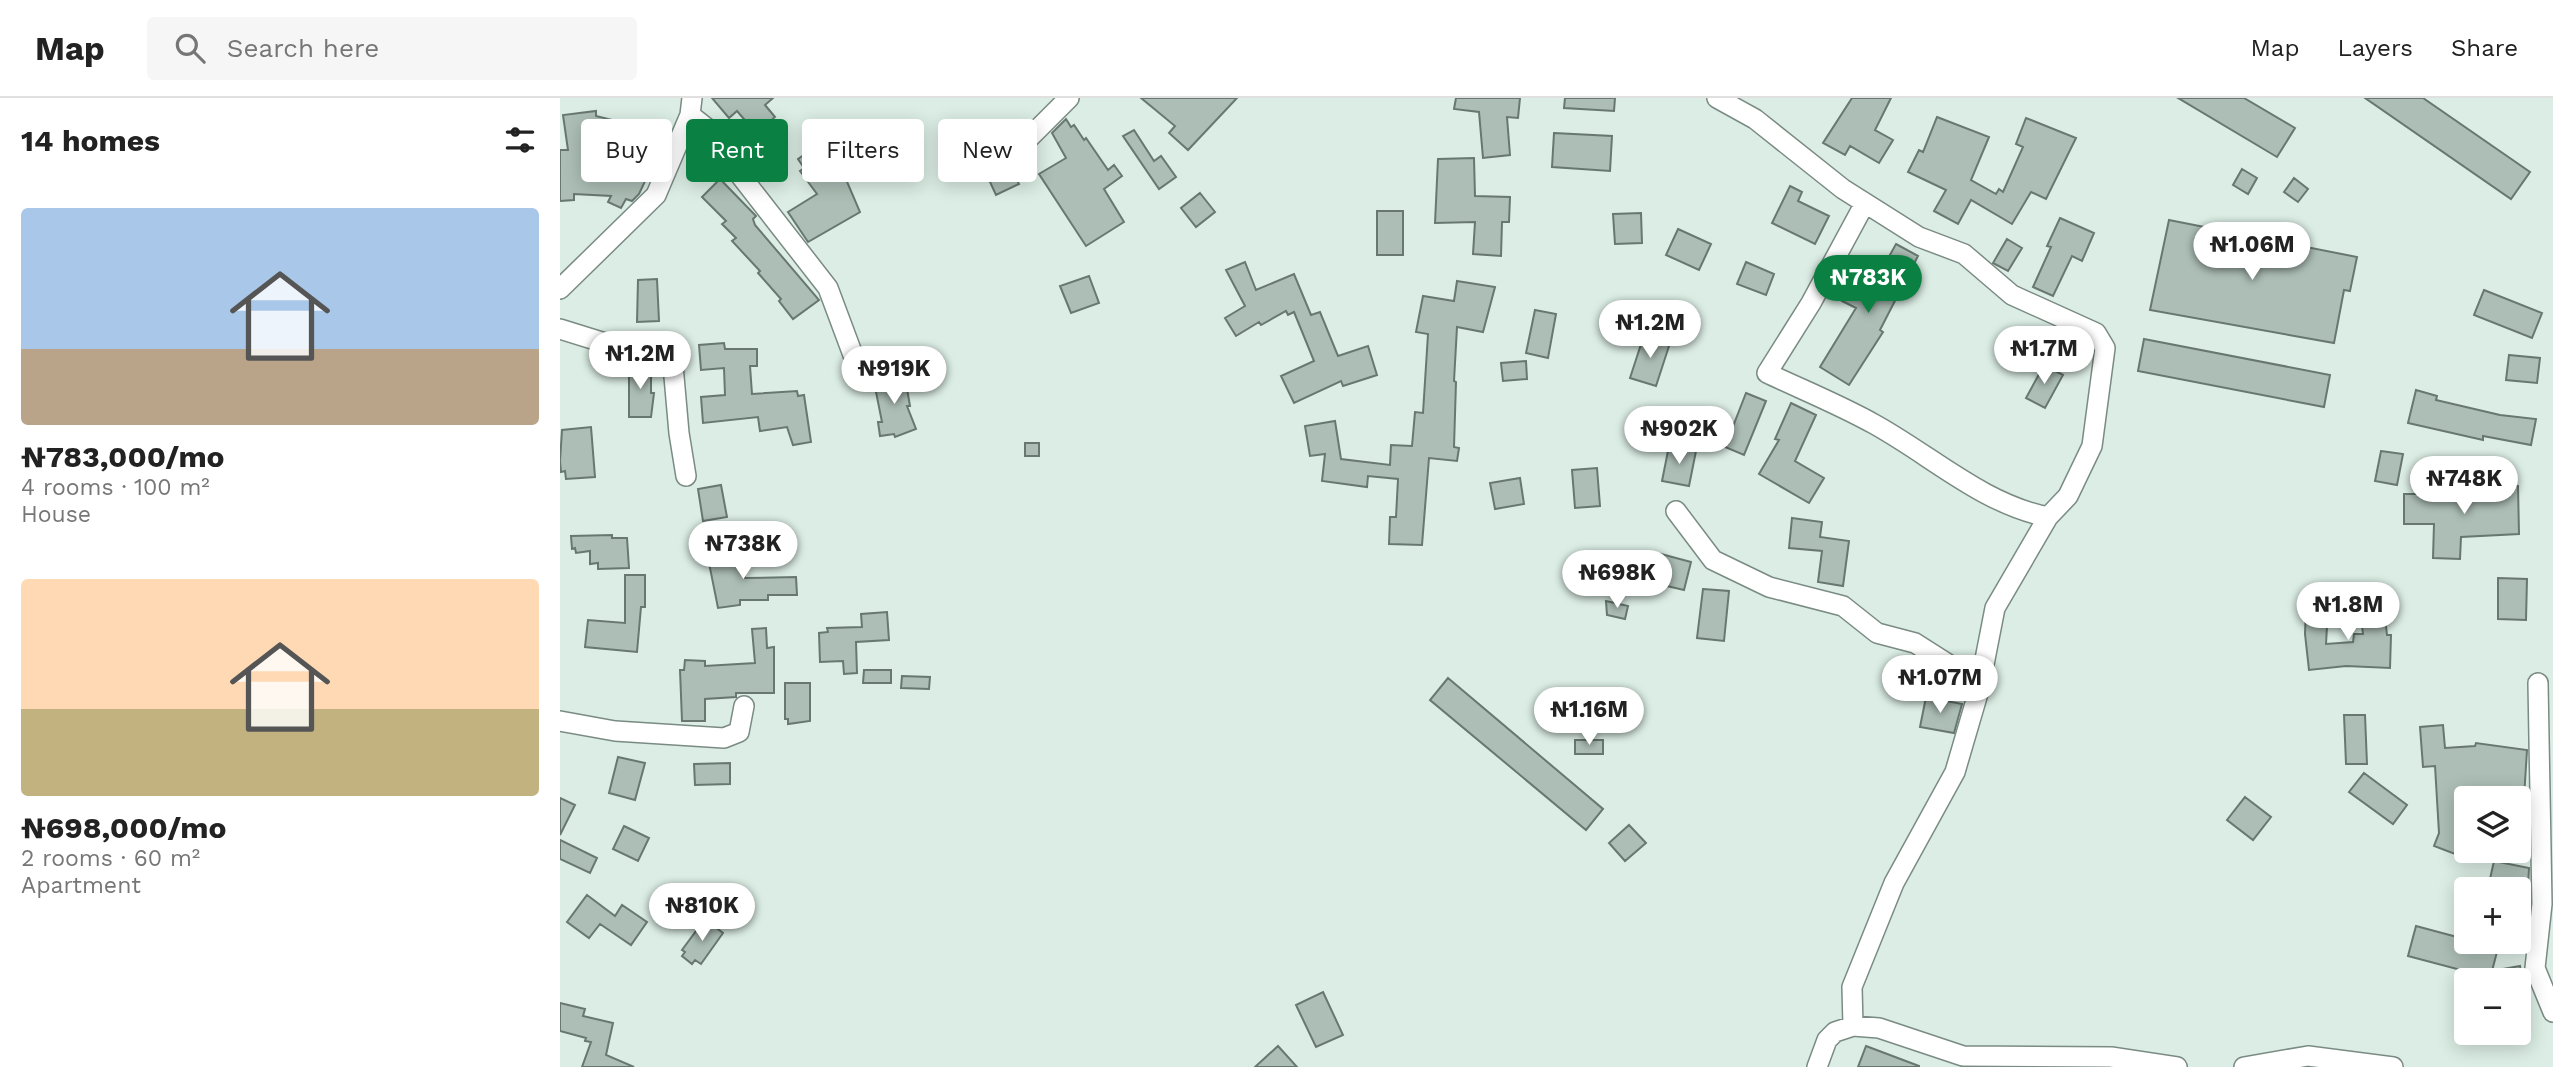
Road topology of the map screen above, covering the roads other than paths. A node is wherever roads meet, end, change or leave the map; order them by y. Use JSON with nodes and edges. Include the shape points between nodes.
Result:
{"nodes":[{"id":1,"x":1069,"y":98,"type":"edge"},
{"id":2,"x":1717,"y":98,"type":"edge"},
{"id":3,"x":691,"y":106,"type":"edge"},
{"id":4,"x":1037,"y":130,"type":"edge"},
{"id":5,"x":1865,"y":203,"type":"junction"},
{"id":6,"x":560,"y":289,"type":"edge"},
{"id":7,"x":560,"y":329,"type":"edge"},
{"id":8,"x":853,"y":355,"type":"dead end"},
{"id":9,"x":686,"y":476,"type":"dead end"},
{"id":10,"x":1676,"y":511,"type":"dead end"},
{"id":11,"x":2048,"y":517,"type":"junction"},
{"id":12,"x":2538,"y":683,"type":"dead end"},
{"id":13,"x":1979,"y":690,"type":"junction"},
{"id":14,"x":744,"y":706,"type":"dead end"},
{"id":15,"x":560,"y":721,"type":"edge"},
{"id":16,"x":2553,"y":1013,"type":"edge"},
{"id":17,"x":1853,"y":1026,"type":"junction"},
{"id":18,"x":1817,"y":1067,"type":"edge"},
{"id":19,"x":2177,"y":1067,"type":"edge"},
{"id":20,"x":2244,"y":1067,"type":"edge"},
{"id":21,"x":2393,"y":1067,"type":"edge"}],
"edges":[{"from":1,"to":4,"type":"street"},
{"from":2,"to":5,"type":"street","via":[[1755,119]]},
{"from":3,"to":6,"type":"street","via":[[656,195]]},
{"from":3,"to":8,"type":"street","via":[[732,148],[740,174],[828,288]]},
{"from":5,"to":11,"type":"street","via":[[1919,237],[1964,254],[2012,295],[2096,333],[2105,348],[2092,446],[2068,496]]},
{"from":5,"to":11,"type":"street","via":[[1767,373],[1875,424],[2021,512]]},
{"from":7,"to":9,"type":"street","via":[[634,352],[673,355]]},
{"from":10,"to":13,"type":"street","via":[[1713,560],[1769,587],[1843,606],[1877,633],[1914,642]]},
{"from":11,"to":13,"type":"street","via":[[1995,608]]},
{"from":12,"to":16,"type":"street","via":[[2542,904],[2535,968]]},
{"from":13,"to":17,"type":"street","via":[[1955,772],[1894,883],[1852,987]]},
{"from":14,"to":15,"type":"street","via":[[739,732],[724,738],[615,731]]},
{"from":17,"to":18,"type":"street","via":[[1827,1040]]},
{"from":17,"to":19,"type":"street","via":[[1879,1028],[1963,1056],[2111,1057]]},
{"from":20,"to":21,"type":"street","via":[[2308,1056]]}]}
